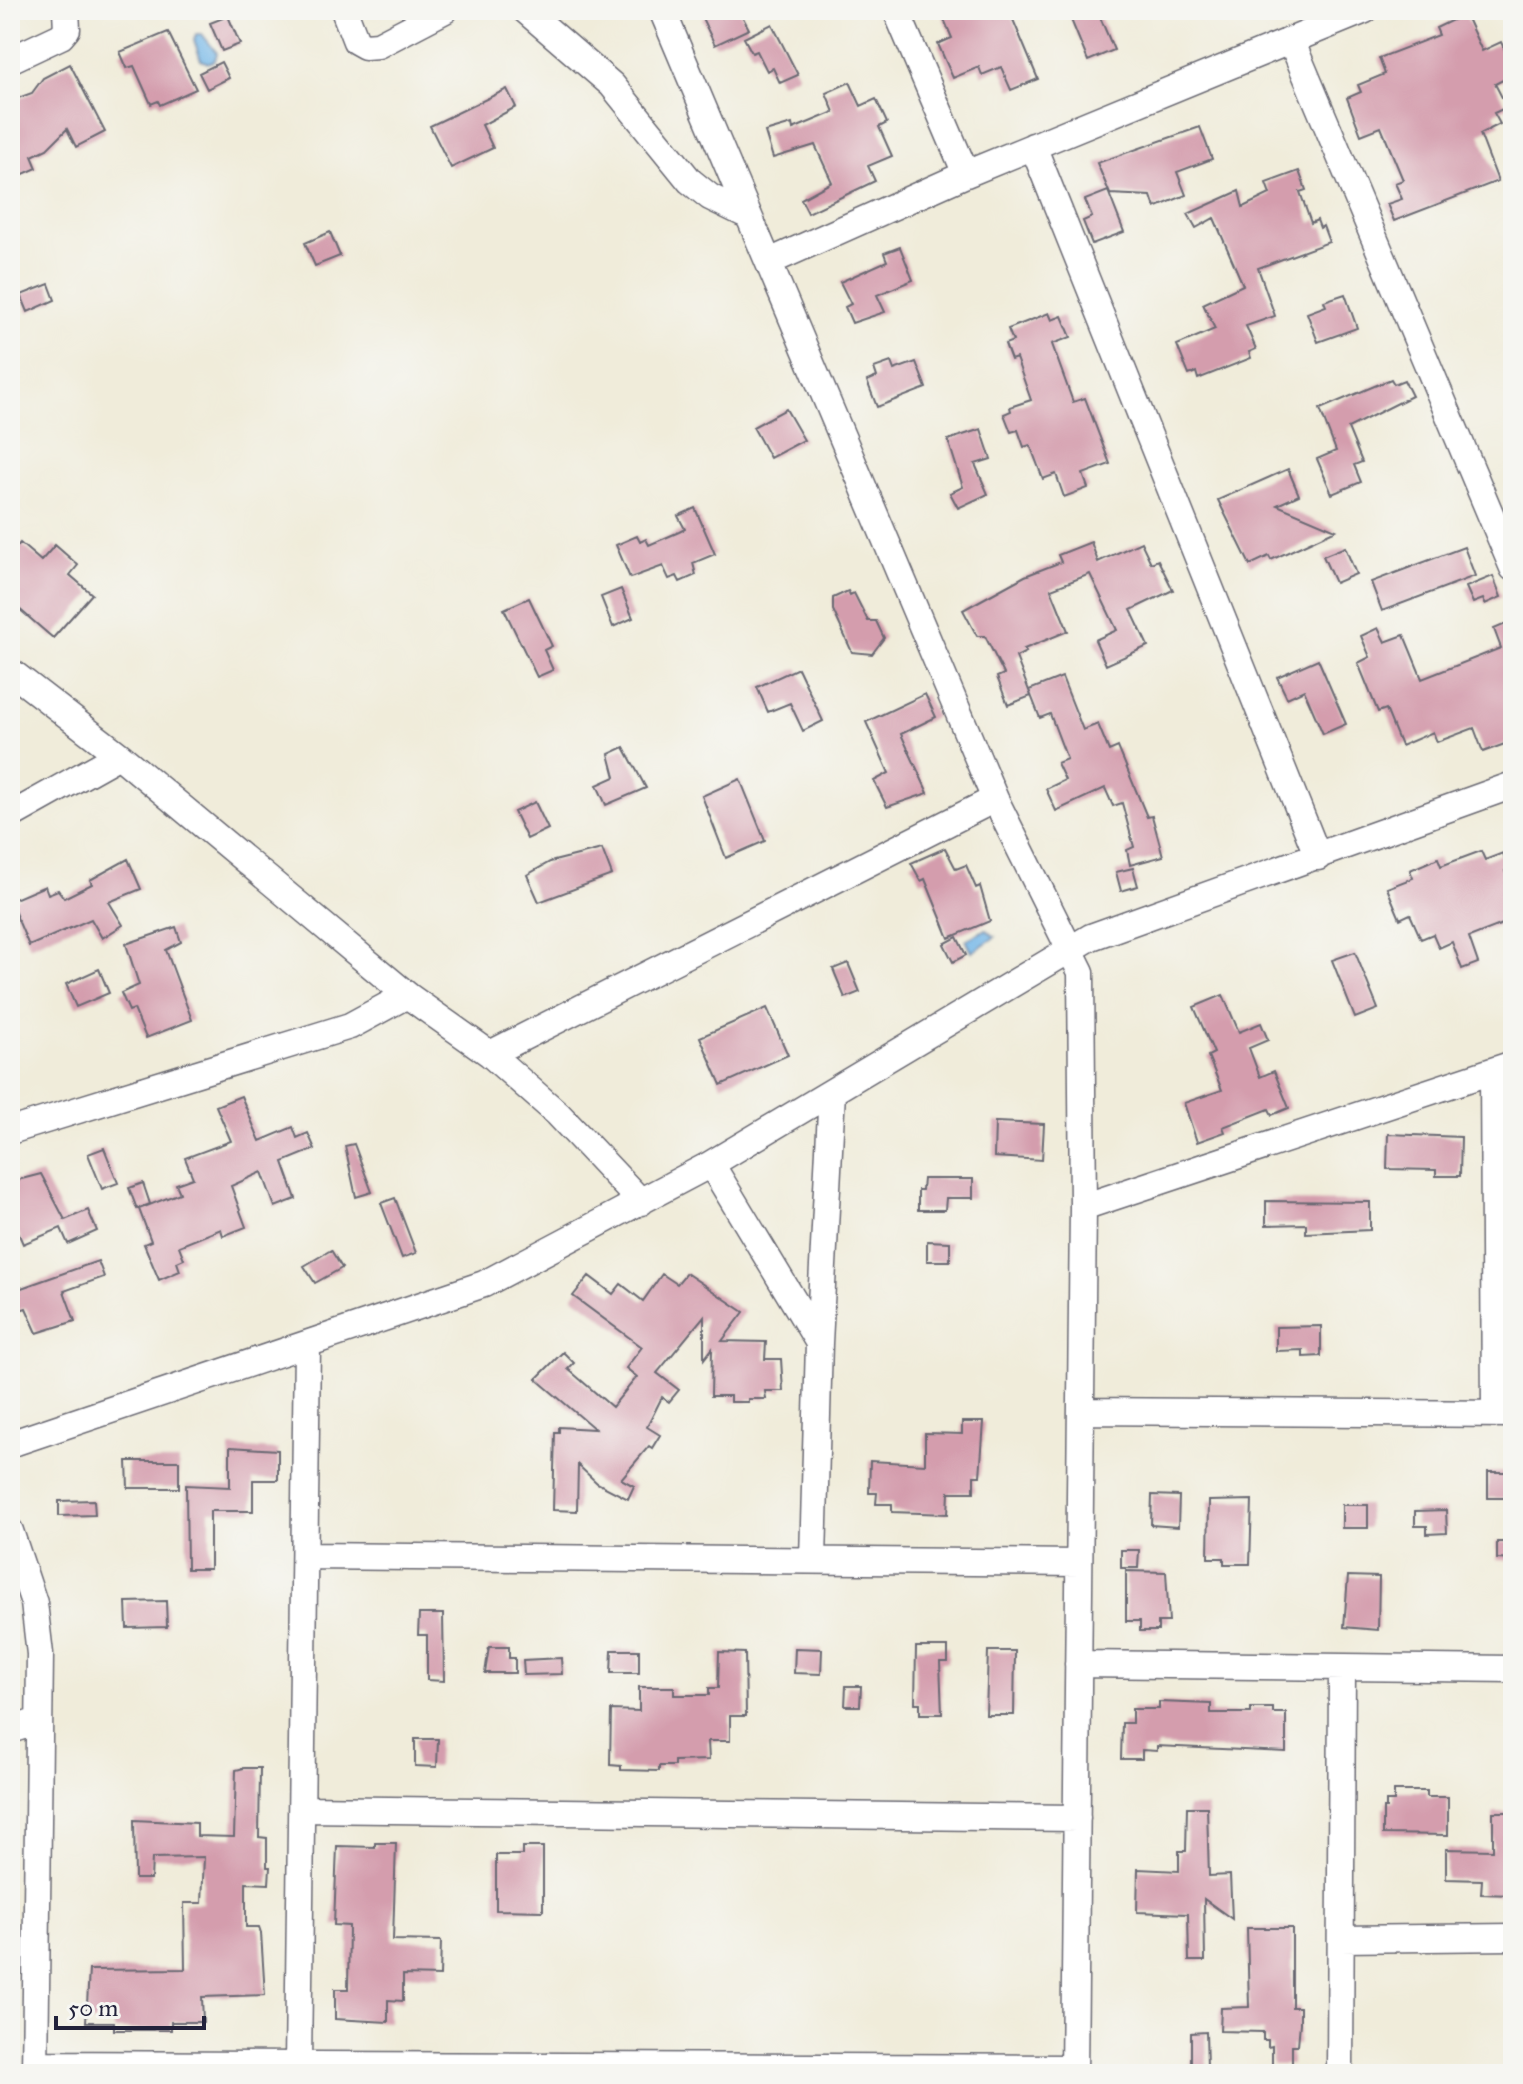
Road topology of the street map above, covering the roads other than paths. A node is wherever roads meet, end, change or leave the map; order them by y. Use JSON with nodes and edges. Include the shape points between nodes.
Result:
{"nodes":[{"id":1,"x":66,"y":10,"type":"edge"},
{"id":2,"x":344,"y":10,"type":"edge"},
{"id":3,"x":445,"y":10,"type":"edge"},
{"id":4,"x":525,"y":10,"type":"edge"},
{"id":5,"x":662,"y":10,"type":"edge"},
{"id":6,"x":896,"y":10,"type":"edge"},
{"id":7,"x":1365,"y":10,"type":"edge"},
{"id":8,"x":1291,"y":40,"type":"junction"},
{"id":9,"x":10,"y":60,"type":"edge"},
{"id":10,"x":1033,"y":146,"type":"junction"},
{"id":11,"x":966,"y":174,"type":"junction"},
{"id":12,"x":749,"y":216,"type":"junction"},
{"id":13,"x":769,"y":262,"type":"junction"},
{"id":14,"x":1513,"y":568,"type":"edge"},
{"id":15,"x":10,"y":671,"type":"edge"},
{"id":16,"x":119,"y":755,"type":"junction"},
{"id":17,"x":1513,"y":785,"type":"edge"},
{"id":18,"x":995,"y":799,"type":"junction"},
{"id":19,"x":10,"y":816,"type":"edge"},
{"id":20,"x":1318,"y":857,"type":"junction"},
{"id":21,"x":1071,"y":947,"type":"junction"},
{"id":22,"x":407,"y":995,"type":"junction"},
{"id":23,"x":490,"y":1054,"type":"junction"},
{"id":24,"x":1503,"y":1068,"type":"edge"},
{"id":25,"x":832,"y":1092,"type":"junction"},
{"id":26,"x":10,"y":1131,"type":"edge"},
{"id":27,"x":711,"y":1164,"type":"junction"},
{"id":28,"x":641,"y":1202,"type":"junction"},
{"id":29,"x":1083,"y":1207,"type":"junction"},
{"id":30,"x":819,"y":1343,"type":"junction"},
{"id":31,"x":307,"y":1345,"type":"junction"},
{"id":32,"x":1081,"y":1411,"type":"junction"},
{"id":33,"x":1504,"y":1414,"type":"edge"},
{"id":34,"x":10,"y":1444,"type":"edge"},
{"id":35,"x":10,"y":1531,"type":"edge"},
{"id":36,"x":306,"y":1556,"type":"junction"},
{"id":37,"x":813,"y":1559,"type":"junction"},
{"id":38,"x":1079,"y":1563,"type":"junction"},
{"id":39,"x":1078,"y":1664,"type":"junction"},
{"id":40,"x":1342,"y":1669,"type":"junction"},
{"id":41,"x":1513,"y":1669,"type":"edge"},
{"id":42,"x":39,"y":1721,"type":"junction"},
{"id":43,"x":10,"y":1730,"type":"edge"},
{"id":44,"x":302,"y":1809,"type":"junction"},
{"id":45,"x":1077,"y":1818,"type":"junction"},
{"id":46,"x":1513,"y":1937,"type":"edge"},
{"id":47,"x":1341,"y":1939,"type":"junction"},
{"id":48,"x":298,"y":2064,"type":"junction"},
{"id":49,"x":35,"y":2069,"type":"edge"},
{"id":50,"x":819,"y":2070,"type":"edge"},
{"id":51,"x":1074,"y":2071,"type":"edge"},
{"id":52,"x":1340,"y":2074,"type":"edge"}],
"edges":[{"from":1,"to":9,"type":"street","via":[[68,25],[61,36]]},
{"from":2,"to":3,"type":"street","via":[[356,41],[365,46],[378,45]]},
{"from":4,"to":12,"type":"street","via":[[612,85],[690,181]]},
{"from":5,"to":12,"type":"street"},
{"from":6,"to":11,"type":"street"},
{"from":7,"to":8,"type":"street"},
{"from":8,"to":10,"type":"street"},
{"from":8,"to":14,"type":"street"},
{"from":10,"to":11,"type":"street"},
{"from":10,"to":20,"type":"street"},
{"from":11,"to":13,"type":"street"},
{"from":12,"to":13,"type":"street"},
{"from":13,"to":18,"type":"street"},
{"from":15,"to":16,"type":"street"},
{"from":16,"to":19,"type":"street"},
{"from":16,"to":22,"type":"street"},
{"from":17,"to":20,"type":"street"},
{"from":18,"to":21,"type":"street"},
{"from":18,"to":23,"type":"street"},
{"from":20,"to":21,"type":"street","via":[[1115,926]]},
{"from":21,"to":25,"type":"street"},
{"from":21,"to":29,"type":"street","via":[[1082,985]]},
{"from":22,"to":23,"type":"street"},
{"from":22,"to":26,"type":"street","via":[[350,1026]]},
{"from":23,"to":28,"type":"street","via":[[558,1114]]},
{"from":24,"to":29,"type":"street"},
{"from":24,"to":33,"type":"street"},
{"from":25,"to":27,"type":"street"},
{"from":25,"to":30,"type":"street"},
{"from":27,"to":28,"type":"street"},
{"from":27,"to":30,"type":"street"},
{"from":28,"to":31,"type":"street","via":[[484,1284]]},
{"from":29,"to":32,"type":"street"},
{"from":30,"to":37,"type":"street"},
{"from":31,"to":34,"type":"street"},
{"from":31,"to":36,"type":"street"},
{"from":32,"to":33,"type":"street"},
{"from":32,"to":38,"type":"street"},
{"from":35,"to":42,"type":"street","via":[[38,1627]]},
{"from":36,"to":37,"type":"street"},
{"from":36,"to":44,"type":"street"},
{"from":37,"to":38,"type":"street"},
{"from":38,"to":39,"type":"street"},
{"from":39,"to":40,"type":"street"},
{"from":39,"to":45,"type":"street"},
{"from":40,"to":41,"type":"street"},
{"from":40,"to":47,"type":"street"},
{"from":42,"to":43,"type":"street"},
{"from":42,"to":49,"type":"street"},
{"from":44,"to":45,"type":"street"},
{"from":44,"to":48,"type":"street"},
{"from":45,"to":51,"type":"street"},
{"from":46,"to":47,"type":"street"},
{"from":47,"to":52,"type":"street"},
{"from":48,"to":49,"type":"street"},
{"from":48,"to":50,"type":"street"},
{"from":50,"to":51,"type":"street"}]}
